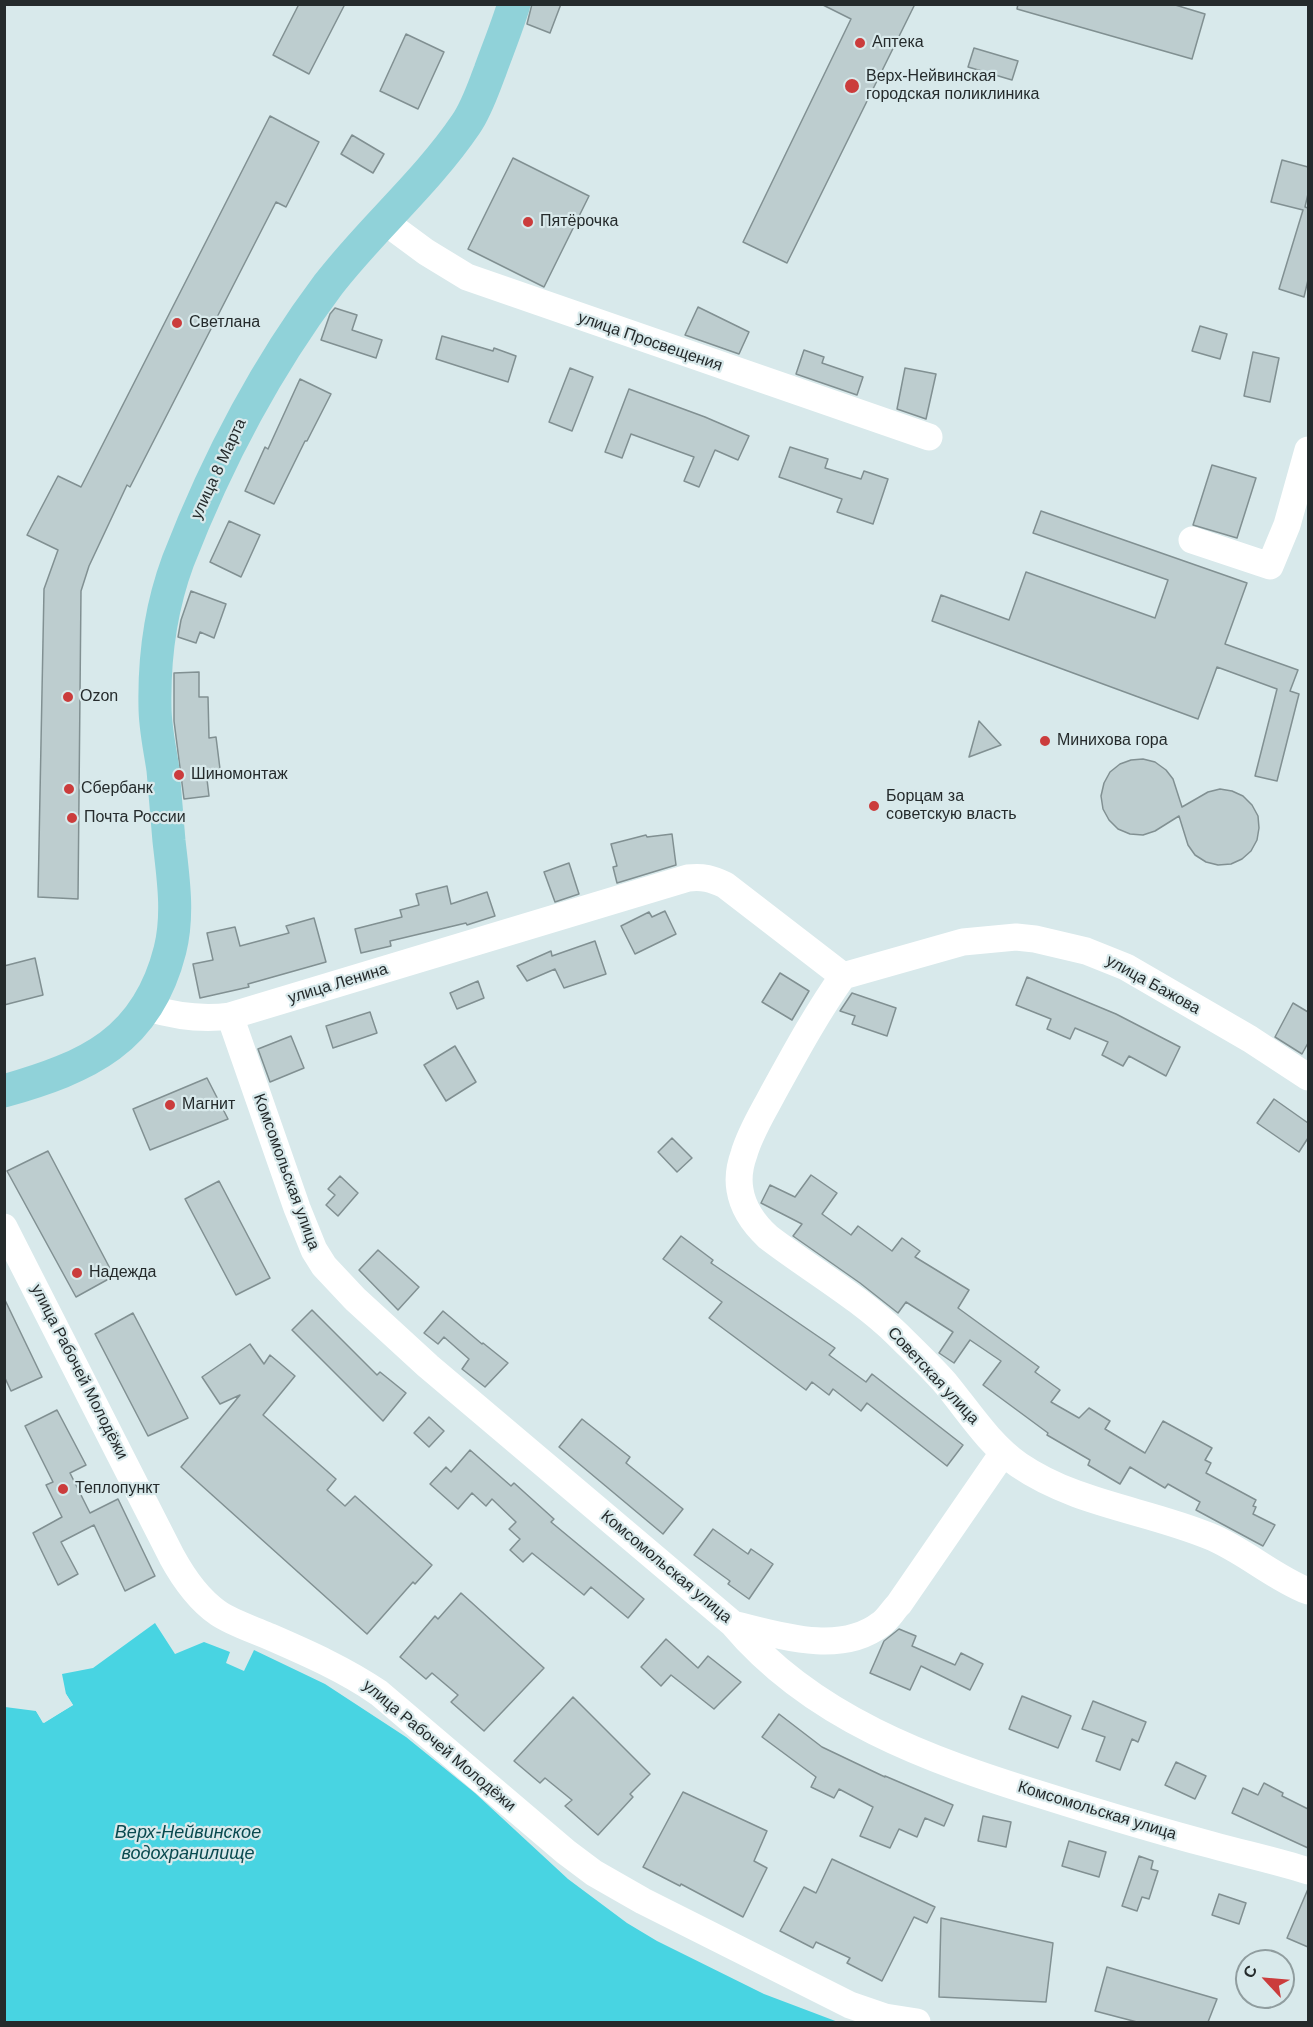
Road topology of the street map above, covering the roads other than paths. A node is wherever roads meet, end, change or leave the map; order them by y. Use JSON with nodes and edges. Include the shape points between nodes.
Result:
{"nodes":[{"id":1,"x":514,"y":4,"type":"edge"},
{"id":2,"x":384,"y":221,"type":"junction"},
{"id":3,"x":929,"y":437,"type":"dead end"},
{"id":4,"x":1308,"y":450,"type":"edge"},
{"id":5,"x":1192,"y":540,"type":"dead end"},
{"id":6,"x":843,"y":976,"type":"junction"},
{"id":7,"x":147,"y":1008,"type":"junction"},
{"id":8,"x":230,"y":1016,"type":"junction"},
{"id":9,"x":1308,"y":1077,"type":"edge"},
{"id":10,"x":4,"y":1091,"type":"edge"},
{"id":11,"x":4,"y":1227,"type":"edge"},
{"id":12,"x":1003,"y":1453,"type":"junction"},
{"id":13,"x":1308,"y":1591,"type":"edge"},
{"id":14,"x":734,"y":1624,"type":"junction"},
{"id":15,"x":1308,"y":1871,"type":"edge"},
{"id":16,"x":917,"y":2022,"type":"edge"}],
"edges":[{"from":1,"to":2,"type":"main road","name":"улица 8 Марта","via":[[468,122]]},
{"from":2,"to":3,"type":"street","name":"улица Просвещения","via":[[445,265],[476,281]]},
{"from":2,"to":7,"type":"main road","name":"улица 8 Марта","via":[[330,282],[255,395],[225,453],[177,564],[166,600],[158,641],[155,709],[175,917],[167,962]]},
{"from":4,"to":5,"type":"street","via":[[1287,525],[1270,566]]},
{"from":6,"to":8,"type":"street","name":"улица Ленина","via":[[725,885],[700,876]]},
{"from":6,"to":9,"type":"street","name":"улица Бажова","via":[[963,942],[1035,939],[1086,951],[1126,967]]},
{"from":6,"to":12,"type":"street","name":"Советская улица","via":[[751,1135],[740,1171],[744,1204],[768,1238],[853,1297],[897,1335]]},
{"from":7,"to":8,"type":"street","name":"улица Ленина","via":[[190,1017]]},
{"from":7,"to":10,"type":"main road","via":[[120,1040],[80,1065]]},
{"from":8,"to":14,"type":"street","name":"Комсомольская улица","via":[[297,1208],[324,1266],[428,1366]]},
{"from":11,"to":16,"type":"street","name":"улица Рабочей Молодёжи","via":[[172,1557],[205,1602],[219,1614],[320,1659],[372,1688],[566,1852],[615,1887],[850,2005],[885,2017]]},
{"from":12,"to":13,"type":"street","name":"Советская улица","via":[[1041,1479],[1070,1492],[1208,1535]]},
{"from":12,"to":14,"type":"street","via":[[882,1624],[846,1640],[798,1638]]},
{"from":14,"to":15,"type":"street","name":"Комсомольская улица","via":[[771,1665],[813,1695],[912,1750],[1125,1822]]}]}
